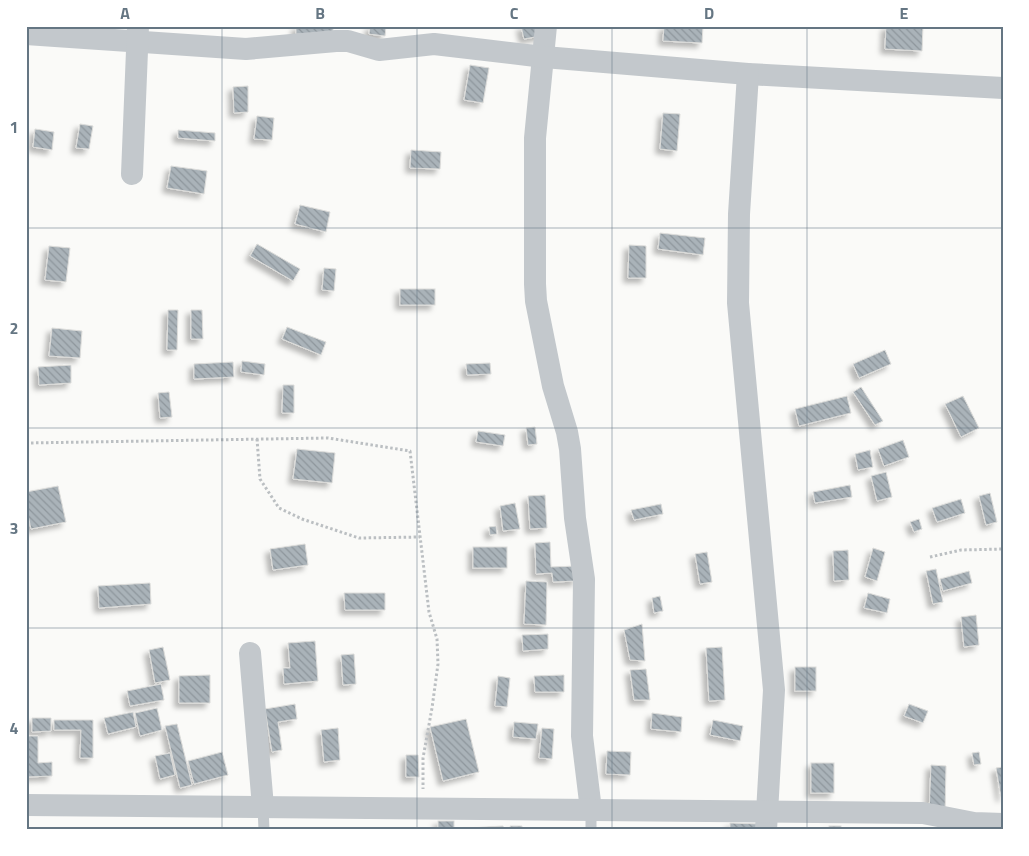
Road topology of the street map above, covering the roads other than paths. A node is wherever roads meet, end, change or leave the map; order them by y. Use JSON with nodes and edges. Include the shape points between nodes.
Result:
{"nodes":[{"id":1,"x":546,"y":26,"type":"edge"},
{"id":2,"x":138,"y":33,"type":"edge"},
{"id":3,"x":26,"y":34,"type":"edge"},
{"id":4,"x":544,"y":57,"type":"junction"},
{"id":5,"x":748,"y":74,"type":"junction"},
{"id":6,"x":1003,"y":88,"type":"edge"},
{"id":7,"x":132,"y":174,"type":"dead end"},
{"id":8,"x":250,"y":653,"type":"dead end"},
{"id":9,"x":26,"y":805,"type":"edge"},
{"id":10,"x":263,"y":807,"type":"junction"},
{"id":11,"x":591,"y":820,"type":"edge"},
{"id":12,"x":766,"y":821,"type":"edge"},
{"id":13,"x":1003,"y":824,"type":"edge"},
{"id":14,"x":264,"y":830,"type":"edge"}],
"edges":[{"from":1,"to":4,"type":"street"},
{"from":2,"to":3,"type":"street"},
{"from":2,"to":4,"type":"street","via":[[246,48],[348,41],[379,50],[434,44]]},
{"from":2,"to":7,"type":"street"},
{"from":4,"to":5,"type":"street"},
{"from":4,"to":11,"type":"street","via":[[535,138],[536,301],[568,441],[584,579],[582,736]]},
{"from":5,"to":6,"type":"street"},
{"from":5,"to":12,"type":"street","via":[[739,214],[738,303],[774,690]]},
{"from":8,"to":10,"type":"street"},
{"from":9,"to":10,"type":"street"},
{"from":10,"to":11,"type":"street","via":[[421,808]]},
{"from":10,"to":14,"type":"lane"},
{"from":11,"to":12,"type":"street"},
{"from":12,"to":13,"type":"street","via":[[923,813],[974,823]]}]}
